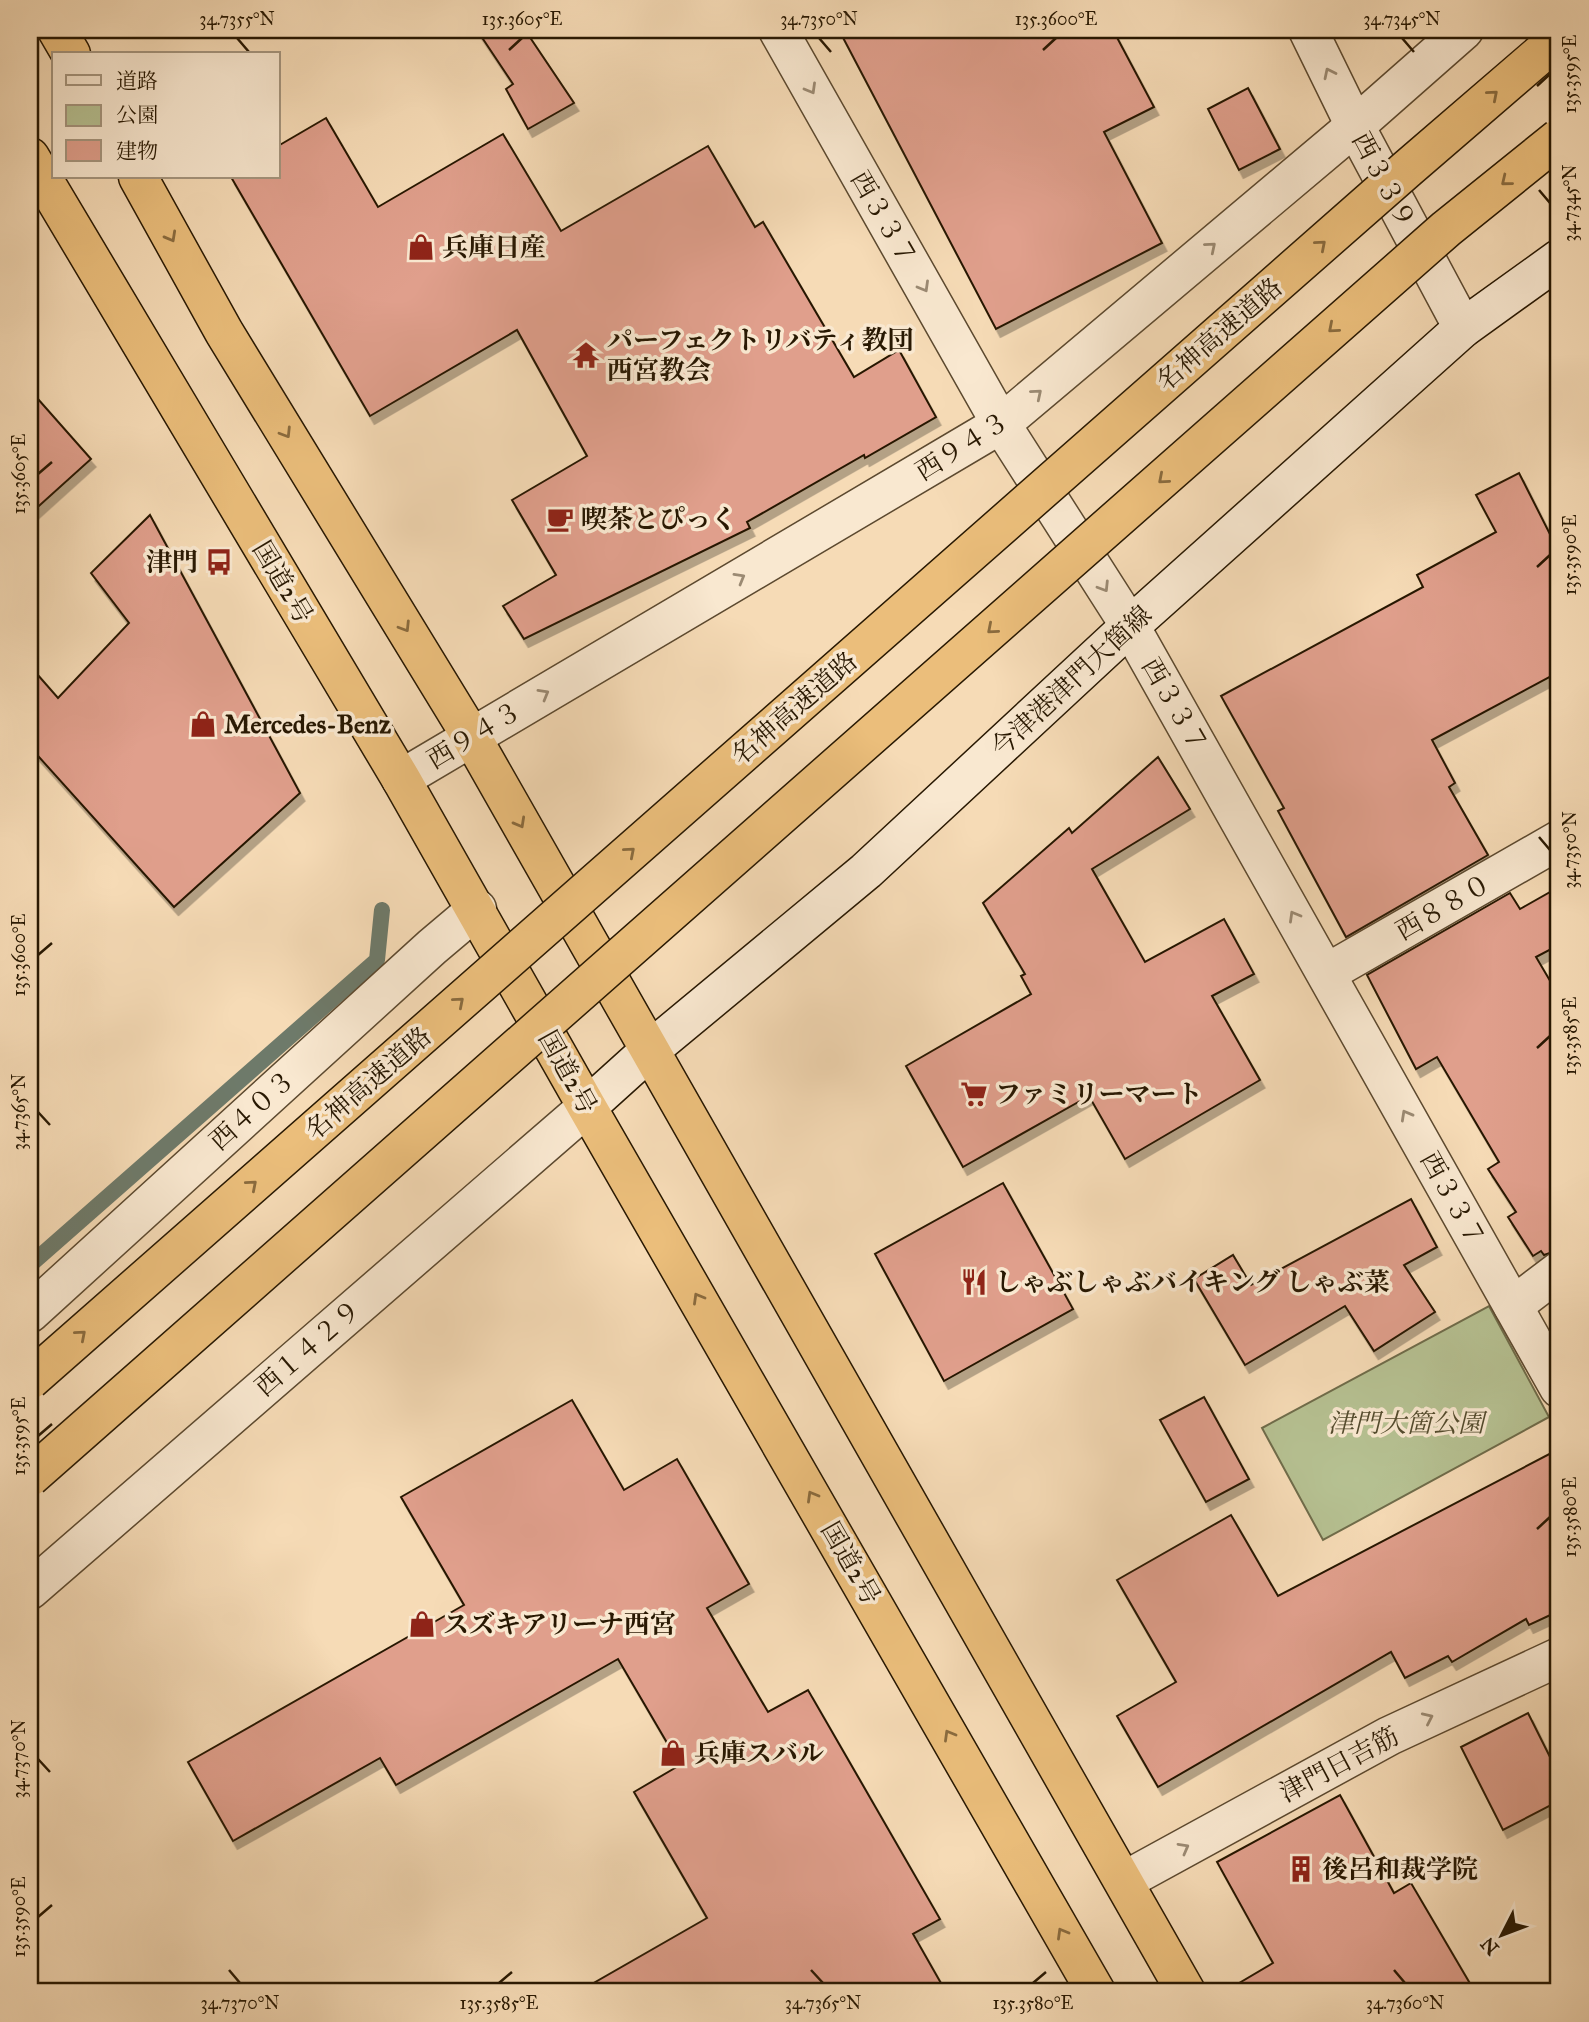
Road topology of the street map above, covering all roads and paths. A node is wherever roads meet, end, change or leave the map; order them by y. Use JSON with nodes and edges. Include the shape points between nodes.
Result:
{"nodes":[{"id":1,"x":57,"y":30,"type":"edge"},
{"id":2,"x":778,"y":30,"type":"edge"},
{"id":3,"x":1308,"y":30,"type":"edge"},
{"id":4,"x":1464,"y":30,"type":"edge"},
{"id":5,"x":1559,"y":38,"type":"edge"},
{"id":6,"x":70,"y":52,"type":"edge"},
{"id":7,"x":1355,"y":126,"type":"junction"},
{"id":8,"x":1559,"y":138,"type":"edge"},
{"id":9,"x":30,"y":157,"type":"edge"},
{"id":10,"x":139,"y":178,"type":"edge"},
{"id":11,"x":1559,"y":259,"type":"edge"},
{"id":12,"x":1463,"y":328,"type":"junction"},
{"id":13,"x":1002,"y":424,"type":"junction"},
{"id":14,"x":1130,"y":626,"type":"junction"},
{"id":15,"x":471,"y":736,"type":"junction"},
{"id":16,"x":401,"y":779,"type":"junction"},
{"id":17,"x":1559,"y":840,"type":"edge"},
{"id":18,"x":477,"y":909,"type":"junction"},
{"id":19,"x":1327,"y":973,"type":"junction"},
{"id":20,"x":649,"y":1051,"type":"junction"},
{"id":21,"x":587,"y":1107,"type":"junction"},
{"id":22,"x":1559,"y":1271,"type":"edge"},
{"id":23,"x":1514,"y":1306,"type":"junction"},
{"id":24,"x":30,"y":1313,"type":"edge"},
{"id":25,"x":30,"y":1380,"type":"edge"},
{"id":26,"x":1559,"y":1388,"type":"edge"},
{"id":27,"x":30,"y":1477,"type":"edge"},
{"id":28,"x":30,"y":1590,"type":"edge"},
{"id":29,"x":1559,"y":1657,"type":"edge"},
{"id":30,"x":1124,"y":1881,"type":"junction"},
{"id":31,"x":1096,"y":1992,"type":"edge"},
{"id":32,"x":1186,"y":1992,"type":"edge"}],
"edges":[{"from":1,"to":6,"type":"highway"},
{"from":2,"to":13,"type":"street","name":"西３３７","one_way":true},
{"from":7,"to":3,"type":"street","name":"西３３９","one_way":true},
{"from":4,"to":7,"type":"street","name":"西９４３"},
{"from":25,"to":5,"type":"highway","name":"名神高速道路","one_way":true,"bridge":true},
{"from":7,"to":12,"type":"street","name":"西３３９"},
{"from":13,"to":7,"type":"street","name":"西９４３","one_way":true},
{"from":8,"to":27,"type":"highway","one_way":true,"bridge":true,"via":[[1435,239]]},
{"from":9,"to":16,"type":"highway","name":"国道2号"},
{"from":10,"to":15,"type":"highway","one_way":true,"via":[[224,332]]},
{"from":11,"to":12,"type":"street","name":"今津港津門大箇線"},
{"from":12,"to":14,"type":"street","name":"今津港津門大箇線"},
{"from":13,"to":14,"type":"street","name":"西３３７","one_way":true},
{"from":15,"to":13,"type":"street","name":"西９４３","one_way":true},
{"from":19,"to":14,"type":"street","name":"西３３７","one_way":true},
{"from":14,"to":20,"type":"street","name":"今津港津門大箇線","via":[[866,871]]},
{"from":15,"to":16,"type":"street","name":"西９４３"},
{"from":15,"to":20,"type":"highway","one_way":true},
{"from":16,"to":18,"type":"highway","name":"国道2号"},
{"from":17,"to":19,"type":"street","name":"西８８０"},
{"from":18,"to":21,"type":"highway","name":"国道2号"},
{"from":18,"to":24,"type":"street","name":"西４０３"},
{"from":23,"to":19,"type":"street","name":"西３３７","one_way":true},
{"from":20,"to":21,"type":"street","name":"今津港津門大箇線"},
{"from":20,"to":30,"type":"highway"},
{"from":21,"to":28,"type":"street","name":"西１４２９"},
{"from":31,"to":21,"type":"highway","name":"国道2号","one_way":true},
{"from":22,"to":23,"type":"street"},
{"from":23,"to":26,"type":"street","name":"西３３７"},
{"from":30,"to":29,"type":"street","name":"津門日吉筋","one_way":true,"via":[[1389,1736]]},
{"from":30,"to":32,"type":"highway"}]}
